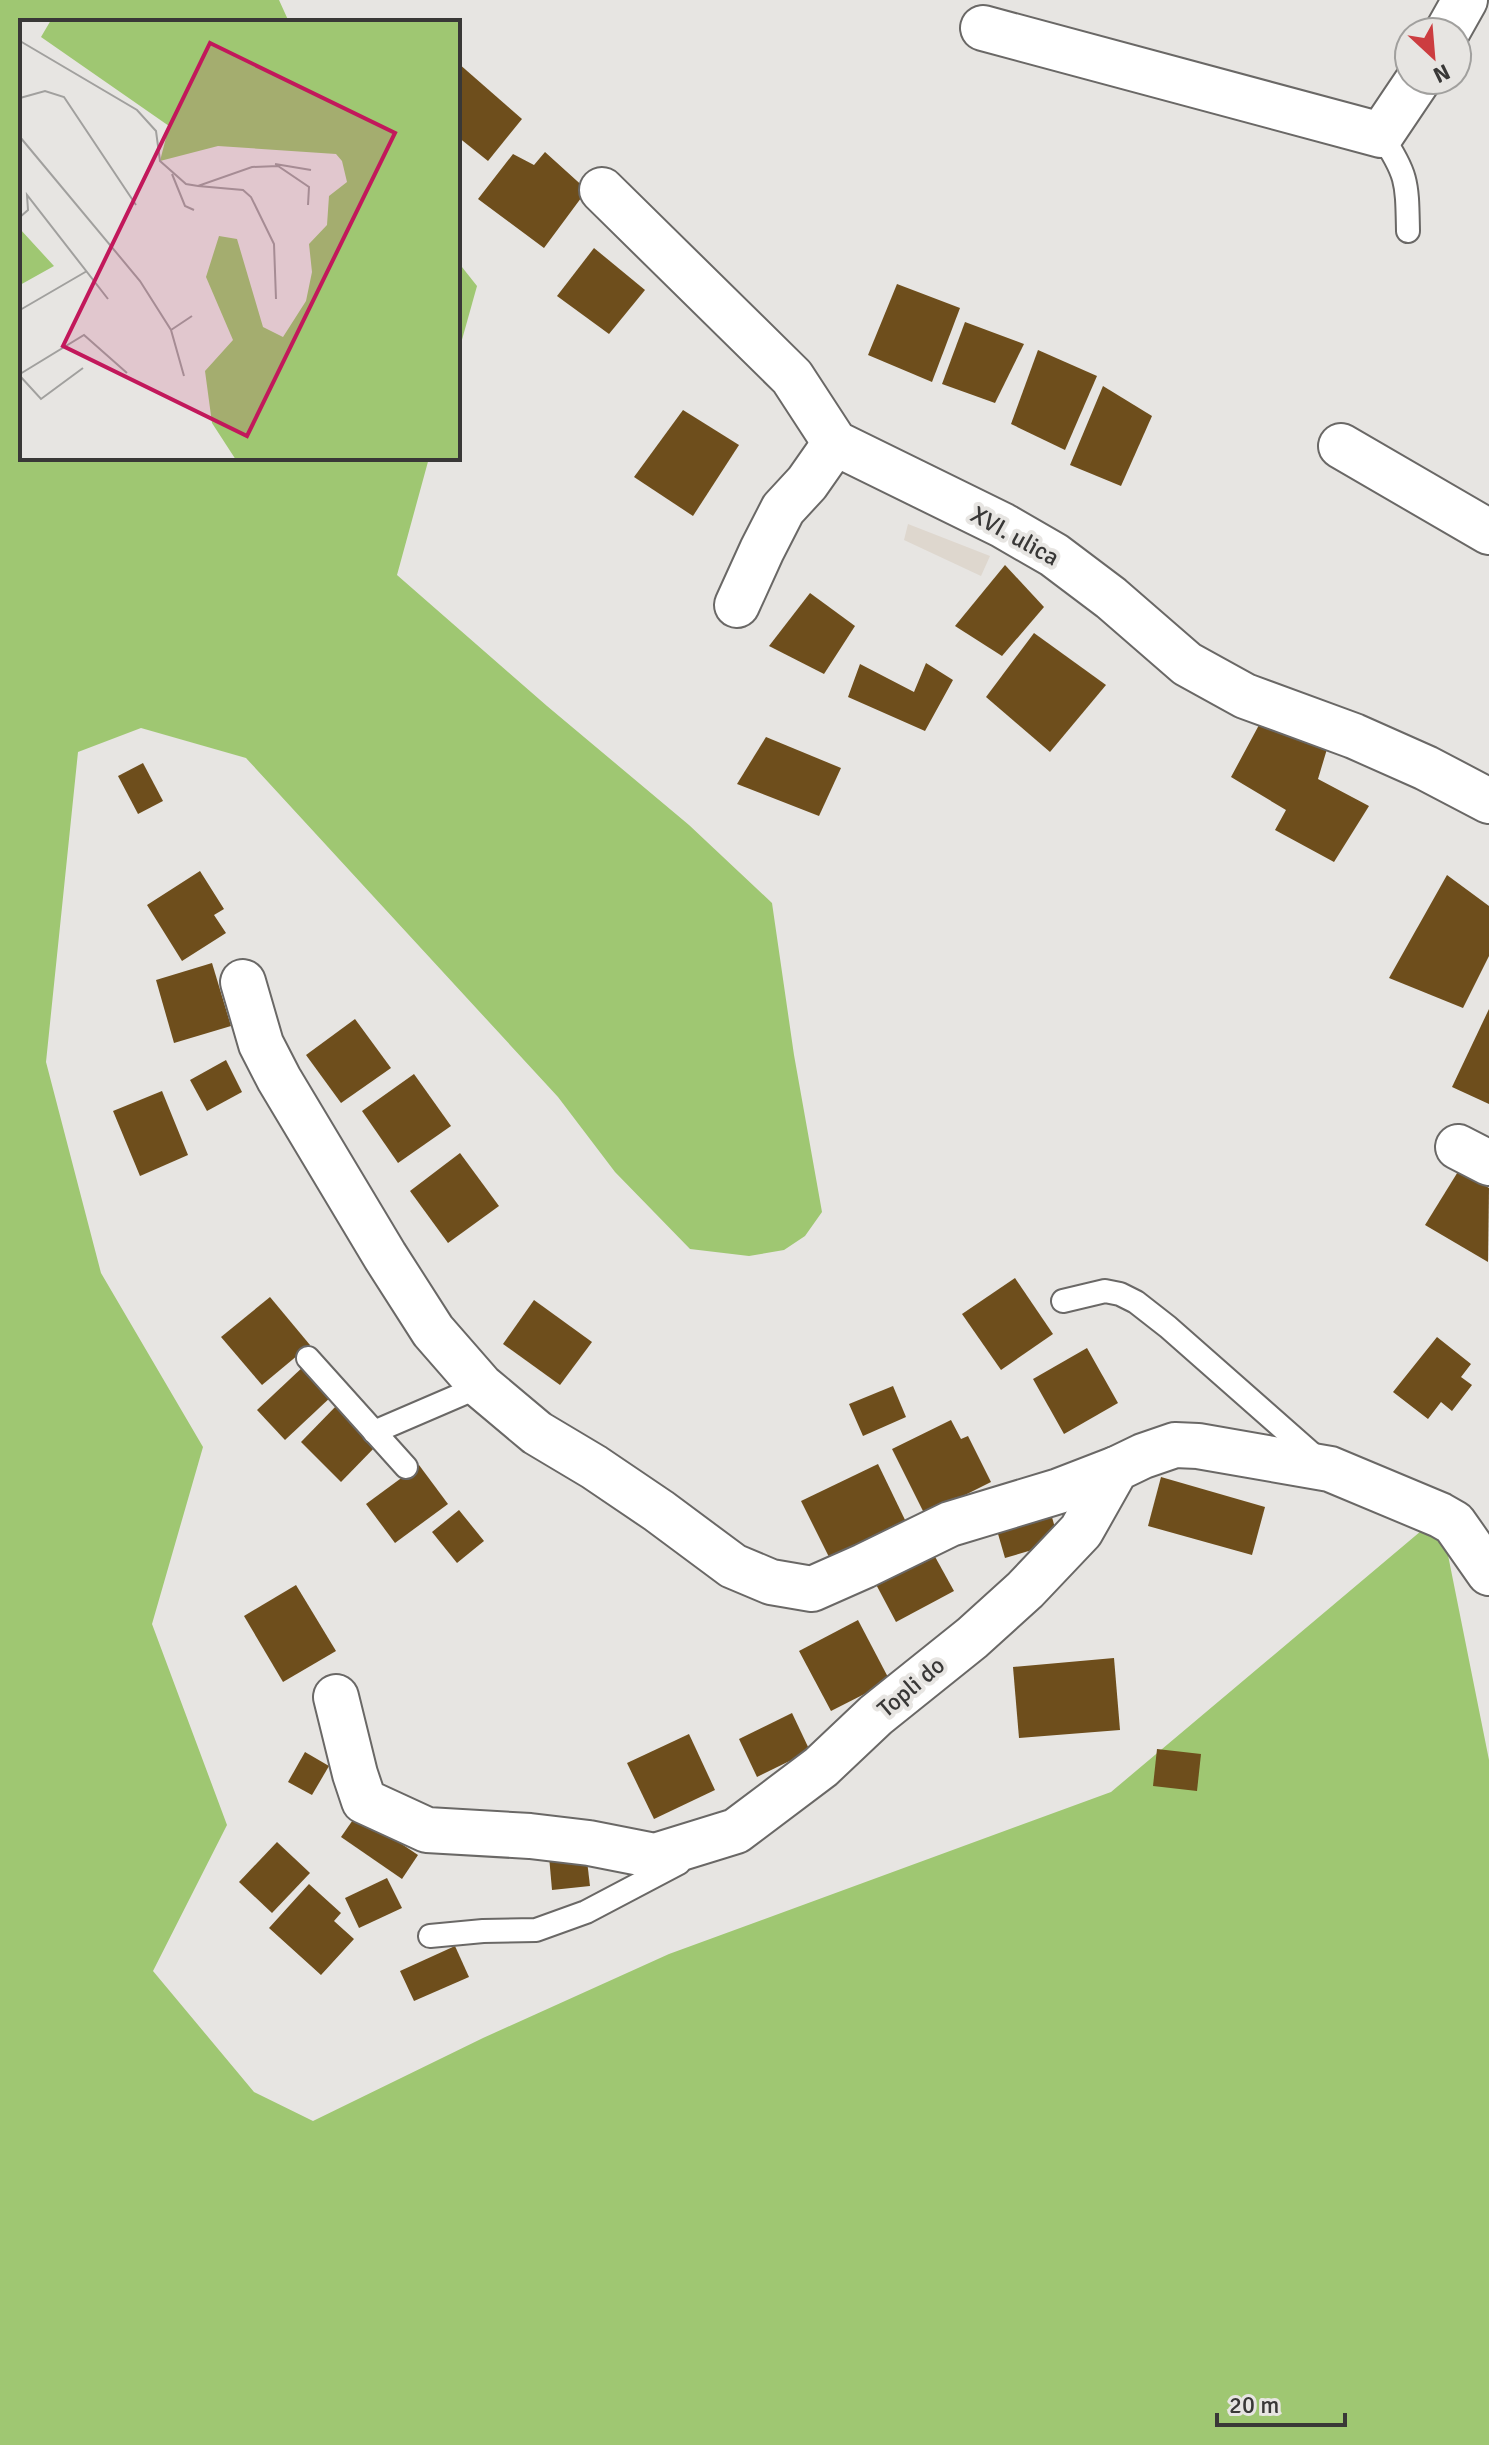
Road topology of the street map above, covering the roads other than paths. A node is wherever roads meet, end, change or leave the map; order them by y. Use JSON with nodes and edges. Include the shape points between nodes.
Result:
{"nodes":[{"id":1,"x":983,"y":28,"type":"dead end"},
{"id":2,"x":1407,"y":96,"type":"edge"},
{"id":3,"x":1381,"y":135,"type":"junction"},
{"id":4,"x":602,"y":190,"type":"dead end"},
{"id":5,"x":1408,"y":231,"type":"dead end"},
{"id":6,"x":835,"y":443,"type":"junction"},
{"id":7,"x":1341,"y":446,"type":"dead end"},
{"id":8,"x":1489,"y":532,"type":"edge"},
{"id":9,"x":737,"y":605,"type":"dead end"},
{"id":10,"x":1489,"y":801,"type":"edge"},
{"id":11,"x":243,"y":982,"type":"dead end"},
{"id":12,"x":1063,"y":1301,"type":"dead end"},
{"id":13,"x":308,"y":1358,"type":"dead end"},
{"id":14,"x":481,"y":1386,"type":"junction"},
{"id":15,"x":374,"y":1432,"type":"junction"},
{"id":16,"x":406,"y":1467,"type":"dead end"},
{"id":17,"x":1116,"y":1469,"type":"junction"},
{"id":18,"x":1330,"y":1469,"type":"junction"},
{"id":19,"x":1489,"y":1573,"type":"edge"},
{"id":20,"x":336,"y":1697,"type":"dead end"},
{"id":21,"x":736,"y":1831,"type":"junction"},
{"id":22,"x":430,"y":1936,"type":"dead end"}],
"edges":[{"from":1,"to":3,"type":"street"},
{"from":2,"to":3,"type":"street"},
{"from":3,"to":5,"type":"lane","via":[[1401,164]]},
{"from":4,"to":6,"type":"street","via":[[792,377]]},
{"from":6,"to":9,"type":"street","via":[[783,509]]},
{"from":6,"to":10,"type":"street","name":"XVI. ulica","via":[[1054,555],[1187,664],[1222,684],[1354,736]]},
{"from":7,"to":8,"type":"street"},
{"from":11,"to":14,"type":"street","via":[[261,1044],[287,1093],[433,1331]]},
{"from":12,"to":18,"type":"lane","via":[[1105,1291],[1136,1302]]},
{"from":13,"to":15,"type":"lane"},
{"from":14,"to":15,"type":"lane"},
{"from":14,"to":17,"type":"street","via":[[537,1433],[733,1566],[771,1582],[812,1589],[950,1524]]},
{"from":15,"to":16,"type":"lane"},
{"from":17,"to":18,"type":"street","via":[[1175,1445]]},
{"from":17,"to":21,"type":"street","name":"Topli do","via":[[1081,1531],[1025,1590],[821,1767]]},
{"from":18,"to":19,"type":"street","via":[[1454,1523]]},
{"from":20,"to":21,"type":"street","name":"Topli do","via":[[364,1801],[427,1830],[530,1836],[655,1856]]},
{"from":21,"to":22,"type":"lane","via":[[586,1912],[536,1930]]}]}
